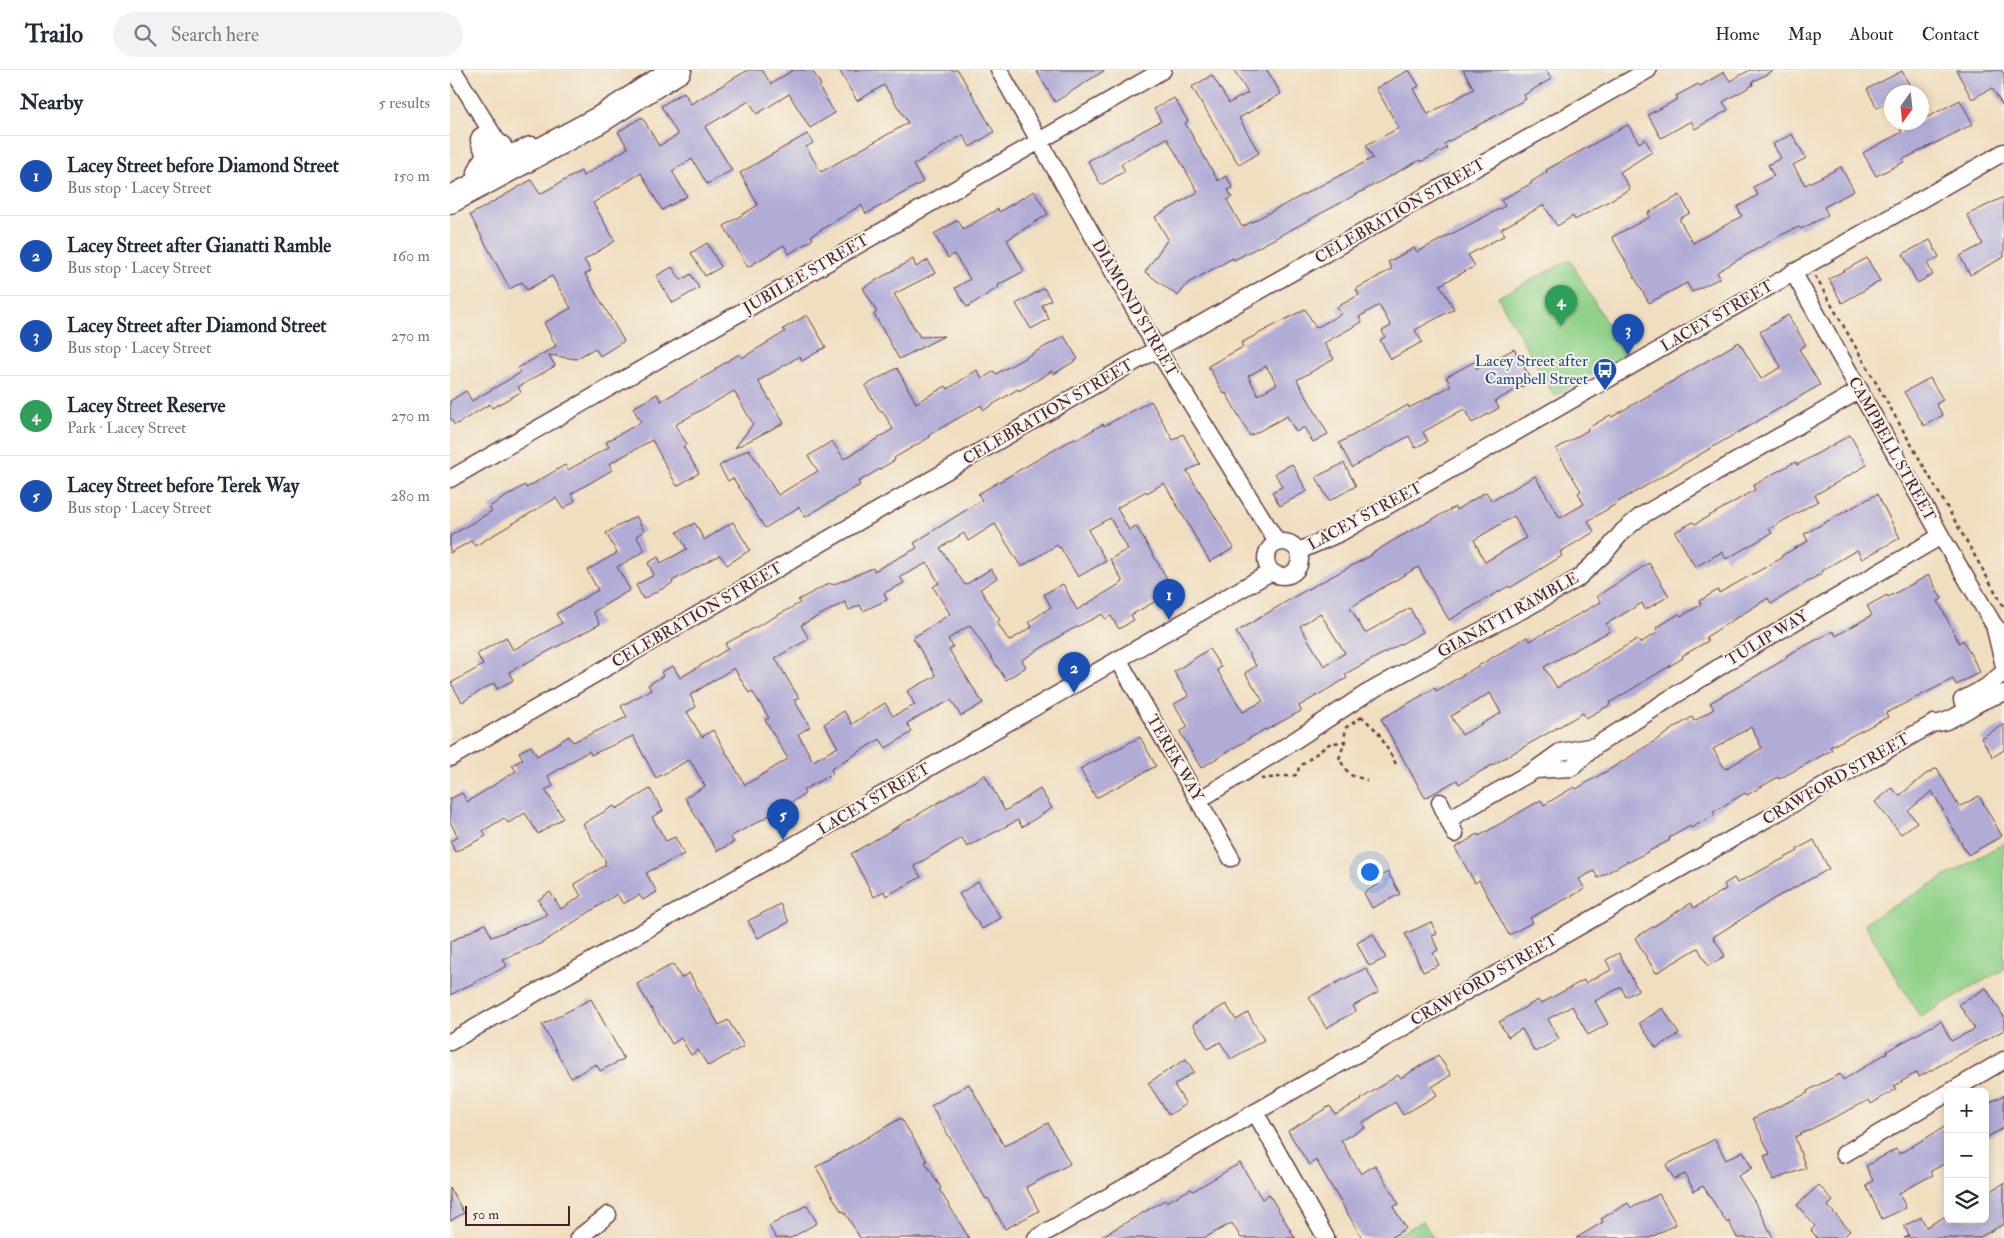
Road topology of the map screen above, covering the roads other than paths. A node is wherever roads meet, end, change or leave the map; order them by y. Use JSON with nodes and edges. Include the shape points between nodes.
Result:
{"nodes":[{"id":1,"x":453,"y":70,"type":"edge"},
{"id":2,"x":653,"y":70,"type":"edge"},
{"id":3,"x":678,"y":70,"type":"edge"},
{"id":4,"x":999,"y":70,"type":"edge"},
{"id":5,"x":1163,"y":70,"type":"edge"},
{"id":6,"x":1648,"y":70,"type":"edge"},
{"id":7,"x":1039,"y":141,"type":"junction"},
{"id":8,"x":2004,"y":152,"type":"edge"},
{"id":9,"x":497,"y":155,"type":"junction"},
{"id":10,"x":450,"y":186,"type":"edge"},
{"id":11,"x":450,"y":200,"type":"edge"},
{"id":12,"x":1793,"y":272,"type":"junction"},
{"id":13,"x":1157,"y":349,"type":"junction"},
{"id":14,"x":1860,"y":390,"type":"junction"},
{"id":15,"x":450,"y":479,"type":"edge"},
{"id":16,"x":1941,"y":536,"type":"junction"},
{"id":17,"x":1277,"y":542,"type":"junction"},
{"id":18,"x":1299,"y":551,"type":"junction"},
{"id":19,"x":1271,"y":572,"type":"junction"},
{"id":20,"x":1999,"y":631,"type":"edge"},
{"id":21,"x":1118,"y":659,"type":"junction"},
{"id":22,"x":2004,"y":666,"type":"edge"},
{"id":23,"x":2004,"y":674,"type":"edge"},
{"id":24,"x":2004,"y":693,"type":"edge"},
{"id":25,"x":1934,"y":723,"type":"junction"},
{"id":26,"x":450,"y":758,"type":"edge"},
{"id":27,"x":1199,"y":800,"type":"junction"},
{"id":28,"x":1440,"y":802,"type":"dead end"},
{"id":29,"x":1448,"y":819,"type":"junction"},
{"id":30,"x":1455,"y":834,"type":"dead end"},
{"id":31,"x":1231,"y":858,"type":"dead end"},
{"id":32,"x":450,"y":1042,"type":"edge"},
{"id":33,"x":2004,"y":1060,"type":"edge"},
{"id":34,"x":1956,"y":1088,"type":"edge"},
{"id":35,"x":1944,"y":1095,"type":"edge"},
{"id":36,"x":1255,"y":1112,"type":"junction"},
{"id":37,"x":1844,"y":1154,"type":"dead end"},
{"id":38,"x":608,"y":1215,"type":"dead end"},
{"id":39,"x":578,"y":1238,"type":"edge"},
{"id":40,"x":1036,"y":1238,"type":"edge"},
{"id":41,"x":1326,"y":1238,"type":"edge"}],
"edges":[{"from":1,"to":9,"type":"street","via":[[476,108]]},
{"from":2,"to":9,"type":"main road"},
{"from":3,"to":9,"type":"main road","via":[[602,118]]},
{"from":4,"to":7,"type":"street","name":"DIAMOND STREET"},
{"from":5,"to":7,"type":"street","name":"JUBILEE STREET"},
{"from":6,"to":13,"type":"street","name":"CELEBRATION STREET"},
{"from":7,"to":13,"type":"street","name":"DIAMOND STREET"},
{"from":7,"to":15,"type":"street","name":"JUBILEE STREET"},
{"from":8,"to":12,"type":"street","name":"LACEY STREET"},
{"from":9,"to":10,"type":"main road"},
{"from":9,"to":11,"type":"main road"},
{"from":12,"to":14,"type":"street","name":"CAMPBELL STREET"},
{"from":12,"to":18,"type":"street","name":"LACEY STREET","via":[[1340,533]]},
{"from":13,"to":17,"type":"street","name":"DIAMOND STREET"},
{"from":13,"to":26,"type":"street","name":"CELEBRATION STREET"},
{"from":14,"to":16,"type":"street","name":"CAMPBELL STREET"},
{"from":14,"to":27,"type":"street","name":"GIANATTI RAMBLE","via":[[1641,516],[1577,579],[1410,668]]},
{"from":16,"to":20,"type":"street","name":"CAMPBELL STREET"},
{"from":16,"to":29,"type":"street","name":"TULIP WAY","via":[[1735,656],[1598,745],[1571,768],[1535,770]]},
{"from":17,"to":18,"type":"street","via":[[1285,541]]},
{"from":17,"to":19,"type":"street","via":[[1267,551],[1266,560]]},
{"from":18,"to":19,"type":"street","via":[[1301,562],[1297,570],[1281,576]]},
{"from":19,"to":21,"type":"street","name":"LACEY STREET"},
{"from":20,"to":22,"type":"street","name":"CAMPBELL STREET"},
{"from":21,"to":27,"type":"street","name":"TEREK WAY"},
{"from":21,"to":32,"type":"street","name":"LACEY STREET"},
{"from":23,"to":25,"type":"street","name":"CRAWFORD STREET","via":[[1943,712]]},
{"from":24,"to":25,"type":"street","name":"CRAWFORD STREET","via":[[1939,724]]},
{"from":25,"to":36,"type":"street","name":"CRAWFORD STREET"},
{"from":27,"to":31,"type":"street","name":"TEREK WAY"},
{"from":28,"to":29,"type":"street"},
{"from":29,"to":30,"type":"street"},
{"from":33,"to":34,"type":"street"},
{"from":35,"to":37,"type":"street"},
{"from":36,"to":40,"type":"street","name":"CRAWFORD STREET"},
{"from":36,"to":41,"type":"street"},
{"from":38,"to":39,"type":"street"}]}
